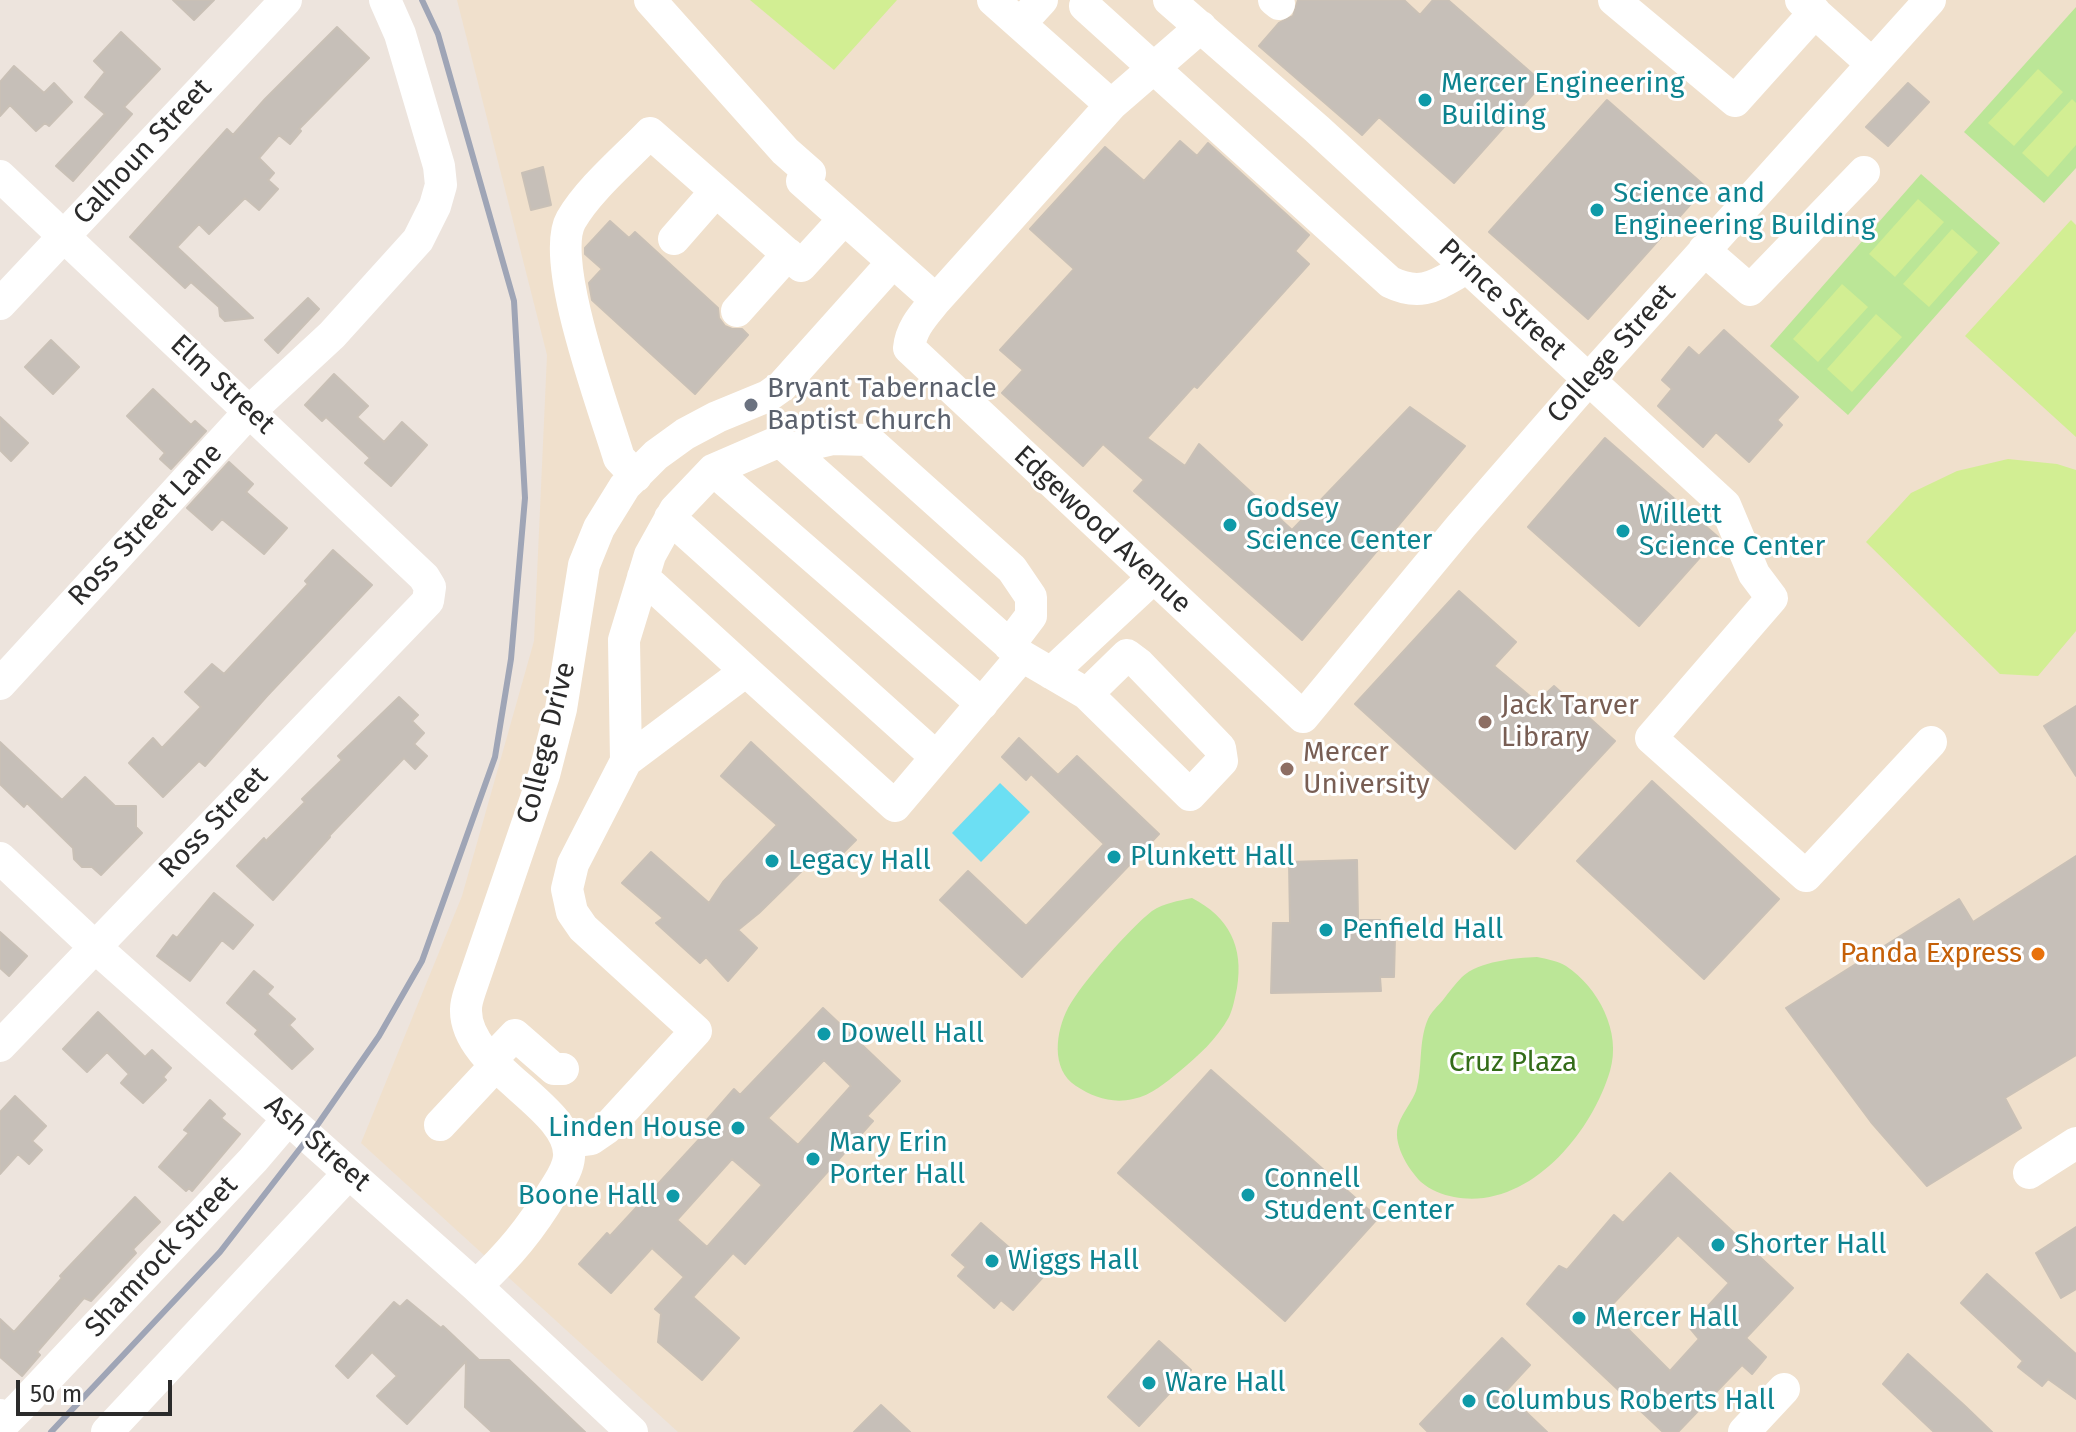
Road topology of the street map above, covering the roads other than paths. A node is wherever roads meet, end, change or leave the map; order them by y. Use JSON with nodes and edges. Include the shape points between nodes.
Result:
{"nodes":[{"id":1,"x":286,"y":0,"type":"edge"},
{"id":2,"x":385,"y":0,"type":"edge"},
{"id":3,"x":650,"y":0,"type":"edge"},
{"id":4,"x":993,"y":0,"type":"edge"},
{"id":5,"x":1042,"y":0,"type":"edge"},
{"id":6,"x":1614,"y":0,"type":"edge"},
{"id":7,"x":1930,"y":0,"type":"edge"},
{"id":8,"x":1085,"y":6,"type":"dead end"},
{"id":9,"x":1808,"y":6,"type":"edge"},
{"id":10,"x":1188,"y":10,"type":"edge"},
{"id":11,"x":1020,"y":24,"type":"junction"},
{"id":12,"x":1872,"y":64,"type":"junction"},
{"id":13,"x":1153,"y":69,"type":"junction"},
{"id":14,"x":1111,"y":105,"type":"junction"},
{"id":15,"x":1864,"y":172,"type":"dead end"},
{"id":16,"x":0,"y":176,"type":"edge"},
{"id":17,"x":716,"y":191,"type":"junction"},
{"id":18,"x":844,"y":219,"type":"junction"},
{"id":19,"x":64,"y":236,"type":"junction"},
{"id":20,"x":674,"y":239,"type":"dead end"},
{"id":21,"x":1704,"y":250,"type":"junction"},
{"id":22,"x":788,"y":254,"type":"junction"},
{"id":23,"x":893,"y":262,"type":"junction"},
{"id":24,"x":1467,"y":268,"type":"junction"},
{"id":25,"x":936,"y":300,"type":"junction"},
{"id":26,"x":0,"y":304,"type":"edge"},
{"id":27,"x":737,"y":311,"type":"dead end"},
{"id":28,"x":1588,"y":380,"type":"junction"},
{"id":29,"x":768,"y":396,"type":"junction"},
{"id":30,"x":250,"y":411,"type":"junction"},
{"id":31,"x":785,"y":445,"type":"junction"},
{"id":32,"x":713,"y":470,"type":"junction"},
{"id":33,"x":636,"y":476,"type":"junction"},
{"id":34,"x":670,"y":518,"type":"junction"},
{"id":35,"x":643,"y":577,"type":"junction"},
{"id":36,"x":1153,"y":578,"type":"junction"},
{"id":37,"x":428,"y":601,"type":"joint"},
{"id":38,"x":1016,"y":651,"type":"junction"},
{"id":39,"x":746,"y":671,"type":"junction"},
{"id":40,"x":1051,"y":673,"type":"junction"},
{"id":41,"x":0,"y":684,"type":"edge"},
{"id":42,"x":1087,"y":694,"type":"dead end"},
{"id":43,"x":982,"y":704,"type":"junction"},
{"id":44,"x":1303,"y":717,"type":"joint"},
{"id":45,"x":1931,"y":742,"type":"dead end"},
{"id":46,"x":936,"y":757,"type":"junction"},
{"id":47,"x":626,"y":761,"type":"junction"},
{"id":48,"x":0,"y":858,"type":"edge"},
{"id":49,"x":95,"y":947,"type":"junction"},
{"id":50,"x":0,"y":1046,"type":"edge"},
{"id":51,"x":494,"y":1062,"type":"junction"},
{"id":52,"x":563,"y":1069,"type":"dead end"},
{"id":53,"x":288,"y":1119,"type":"junction"},
{"id":54,"x":440,"y":1125,"type":"dead end"},
{"id":55,"x":567,"y":1142,"type":"junction"},
{"id":56,"x":2076,"y":1143,"type":"edge"},
{"id":57,"x":349,"y":1173,"type":"junction"},
{"id":58,"x":2029,"y":1173,"type":"dead end"},
{"id":59,"x":476,"y":1286,"type":"junction"},
{"id":60,"x":1784,"y":1389,"type":"dead end"},
{"id":61,"x":0,"y":1415,"type":"edge"},
{"id":62,"x":1752,"y":1429,"type":"edge"},
{"id":63,"x":107,"y":1432,"type":"edge"},
{"id":64,"x":632,"y":1432,"type":"edge"}],
"edges":[{"from":1,"to":19,"type":"street","name":"Calhoun Street"},
{"from":2,"to":30,"type":"street","name":"Ross Street Lane","via":[[439,166],[435,206],[418,240],[332,335]]},
{"from":3,"to":18,"type":"street"},
{"from":4,"to":11,"type":"street"},
{"from":5,"to":11,"type":"street"},
{"from":6,"to":9,"type":"street","via":[[1735,101]]},
{"from":7,"to":12,"type":"street","name":"College Street"},
{"from":8,"to":13,"type":"street"},
{"from":9,"to":12,"type":"street"},
{"from":10,"to":13,"type":"street"},
{"from":10,"to":24,"type":"street","name":"Prince Street"},
{"from":11,"to":14,"type":"street"},
{"from":12,"to":21,"type":"street","name":"College Street"},
{"from":13,"to":14,"type":"street"},
{"from":13,"to":24,"type":"street","via":[[1390,282],[1427,289]]},
{"from":14,"to":25,"type":"street"},
{"from":15,"to":21,"type":"street","via":[[1750,290]]},
{"from":16,"to":19,"type":"street","name":"Elm Street"},
{"from":17,"to":20,"type":"street"},
{"from":17,"to":22,"type":"street"},
{"from":17,"to":33,"type":"street","via":[[650,133],[569,222],[564,258],[568,288],[619,458]]},
{"from":18,"to":22,"type":"street","via":[[801,266]]},
{"from":18,"to":23,"type":"street"},
{"from":19,"to":26,"type":"street","name":"Calhoun Street"},
{"from":19,"to":30,"type":"street","name":"Elm Street"},
{"from":21,"to":28,"type":"street","name":"College Street"},
{"from":22,"to":27,"type":"street"},
{"from":23,"to":25,"type":"street"},
{"from":23,"to":29,"type":"street","name":"College Drive"},
{"from":24,"to":28,"type":"street","name":"Prince Street"},
{"from":25,"to":36,"type":"street","name":"Edgewood Avenue","via":[[916,325],[909,348]]},
{"from":28,"to":44,"type":"street","name":"College Street"},
{"from":28,"to":45,"type":"street","name":"Prince Street","via":[[1725,505],[1754,574],[1772,598],[1651,738],[1806,876]]},
{"from":29,"to":31,"type":"street"},
{"from":29,"to":33,"type":"street","name":"College Drive","via":[[685,434]]},
{"from":30,"to":37,"type":"street","name":"Elm Street","via":[[424,577],[430,587]]},
{"from":30,"to":41,"type":"street","name":"Ross Street Lane"},
{"from":31,"to":32,"type":"street"},
{"from":31,"to":38,"type":"street"},
{"from":31,"to":38,"type":"street","via":[[868,440],[1012,569],[1031,597],[1031,616]]},
{"from":32,"to":34,"type":"street"},
{"from":32,"to":43,"type":"street"},
{"from":33,"to":51,"type":"street","name":"College Drive","via":[[599,528],[584,565],[547,762],[470,991],[470,1029]]},
{"from":34,"to":35,"type":"street"},
{"from":34,"to":46,"type":"street"},
{"from":35,"to":39,"type":"street"},
{"from":35,"to":47,"type":"street","via":[[624,640]]},
{"from":36,"to":40,"type":"street"},
{"from":36,"to":44,"type":"street","name":"Edgewood Avenue"},
{"from":37,"to":49,"type":"street","name":"Ross Street"},
{"from":38,"to":40,"type":"street"},
{"from":38,"to":43,"type":"street"},
{"from":39,"to":46,"type":"street","via":[[895,806]]},
{"from":39,"to":47,"type":"street"},
{"from":40,"to":42,"type":"street"},
{"from":43,"to":46,"type":"street"},
{"from":47,"to":55,"type":"street","via":[[573,864],[567,889],[572,912],[696,1031],[607,1128],[591,1139]]},
{"from":48,"to":49,"type":"street","name":"Ash Street"},
{"from":49,"to":50,"type":"street","name":"Ross Street"},
{"from":49,"to":53,"type":"street","name":"Ash Street"},
{"from":51,"to":52,"type":"street","via":[[515,1035],[554,1069]]},
{"from":51,"to":54,"type":"street"},
{"from":51,"to":55,"type":"street","name":"College Drive","via":[[550,1116]]},
{"from":53,"to":57,"type":"street","name":"Ash Street"},
{"from":53,"to":61,"type":"street","name":"Shamrock Street","via":[[21,1406],[6,1421]]},
{"from":55,"to":59,"type":"street","via":[[567,1168],[532,1227]]},
{"from":56,"to":58,"type":"street"},
{"from":57,"to":59,"type":"street","name":"Ash Street"},
{"from":57,"to":63,"type":"street"},
{"from":59,"to":64,"type":"street","name":"Ash Street"},
{"from":60,"to":62,"type":"street"}]}
